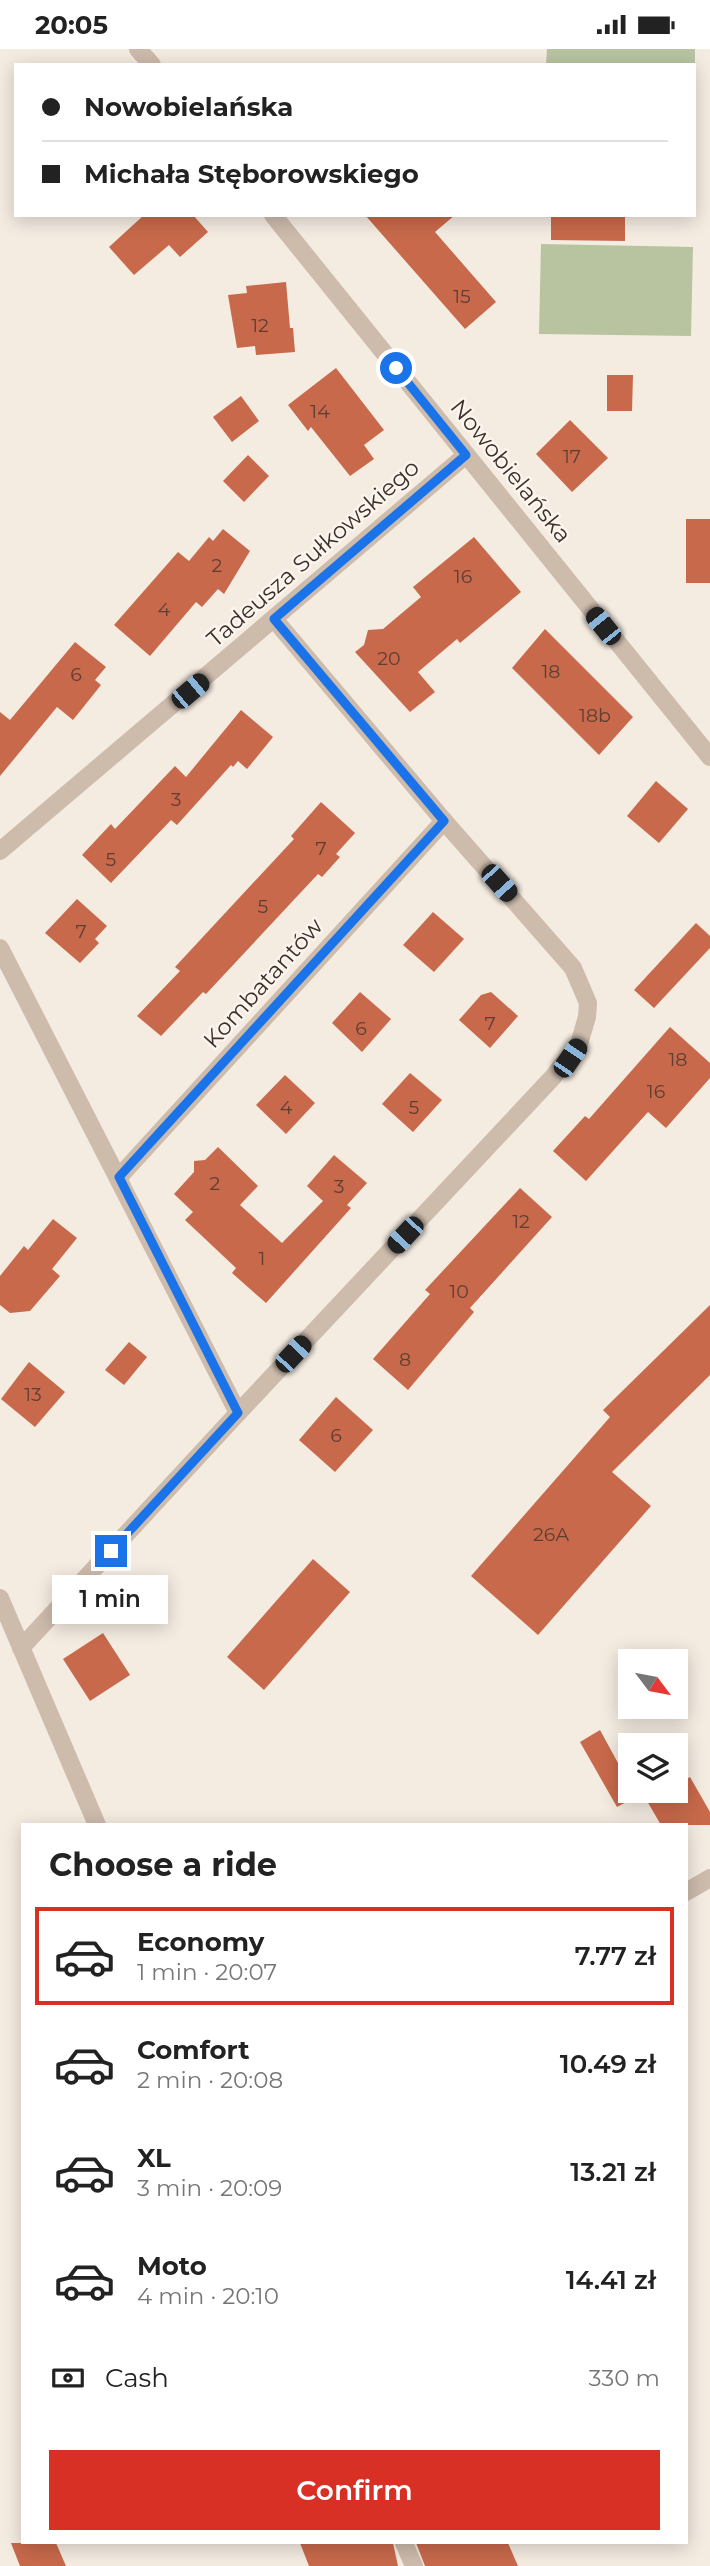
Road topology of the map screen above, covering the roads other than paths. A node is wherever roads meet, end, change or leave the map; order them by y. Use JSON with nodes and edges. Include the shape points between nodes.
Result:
{"nodes":[{"id":1,"x":138,"y":49,"type":"edge"},
{"id":2,"x":150,"y":63,"type":"edge"},
{"id":3,"x":276,"y":217,"type":"edge"},
{"id":4,"x":466,"y":455,"type":"junction"},
{"id":5,"x":274,"y":619,"type":"junction"},
{"id":6,"x":710,"y":758,"type":"edge"},
{"id":7,"x":444,"y":821,"type":"junction"},
{"id":8,"x":0,"y":851,"type":"edge"},
{"id":9,"x":0,"y":948,"type":"edge"},
{"id":10,"x":119,"y":1177,"type":"junction"},
{"id":11,"x":238,"y":1413,"type":"junction"},
{"id":12,"x":0,"y":1598,"type":"edge"},
{"id":13,"x":21,"y":1648,"type":"junction"},
{"id":14,"x":96,"y":1823,"type":"edge"},
{"id":15,"x":710,"y":1878,"type":"edge"},
{"id":16,"x":688,"y":1891,"type":"edge"},
{"id":17,"x":404,"y":2544,"type":"edge"},
{"id":18,"x":414,"y":2566,"type":"edge"}],
"edges":[{"from":1,"to":2,"type":"street"},
{"from":3,"to":4,"type":"street","name":"Nowobielańska"},
{"from":4,"to":5,"type":"street","name":"Tadeusza Sułkowskiego"},
{"from":4,"to":6,"type":"street","name":"Nowobielańska"},
{"from":5,"to":7,"type":"street"},
{"from":5,"to":8,"type":"street","name":"Tadeusza Sułkowskiego"},
{"from":7,"to":10,"type":"street","name":"Kombatantów"},
{"from":7,"to":11,"type":"street","via":[[573,968],[588,1003],[584,1034],[553,1077]]},
{"from":9,"to":10,"type":"street"},
{"from":10,"to":11,"type":"street"},
{"from":11,"to":13,"type":"street"},
{"from":12,"to":13,"type":"street"},
{"from":13,"to":14,"type":"street"},
{"from":15,"to":16,"type":"street"},
{"from":17,"to":18,"type":"street"}]}
